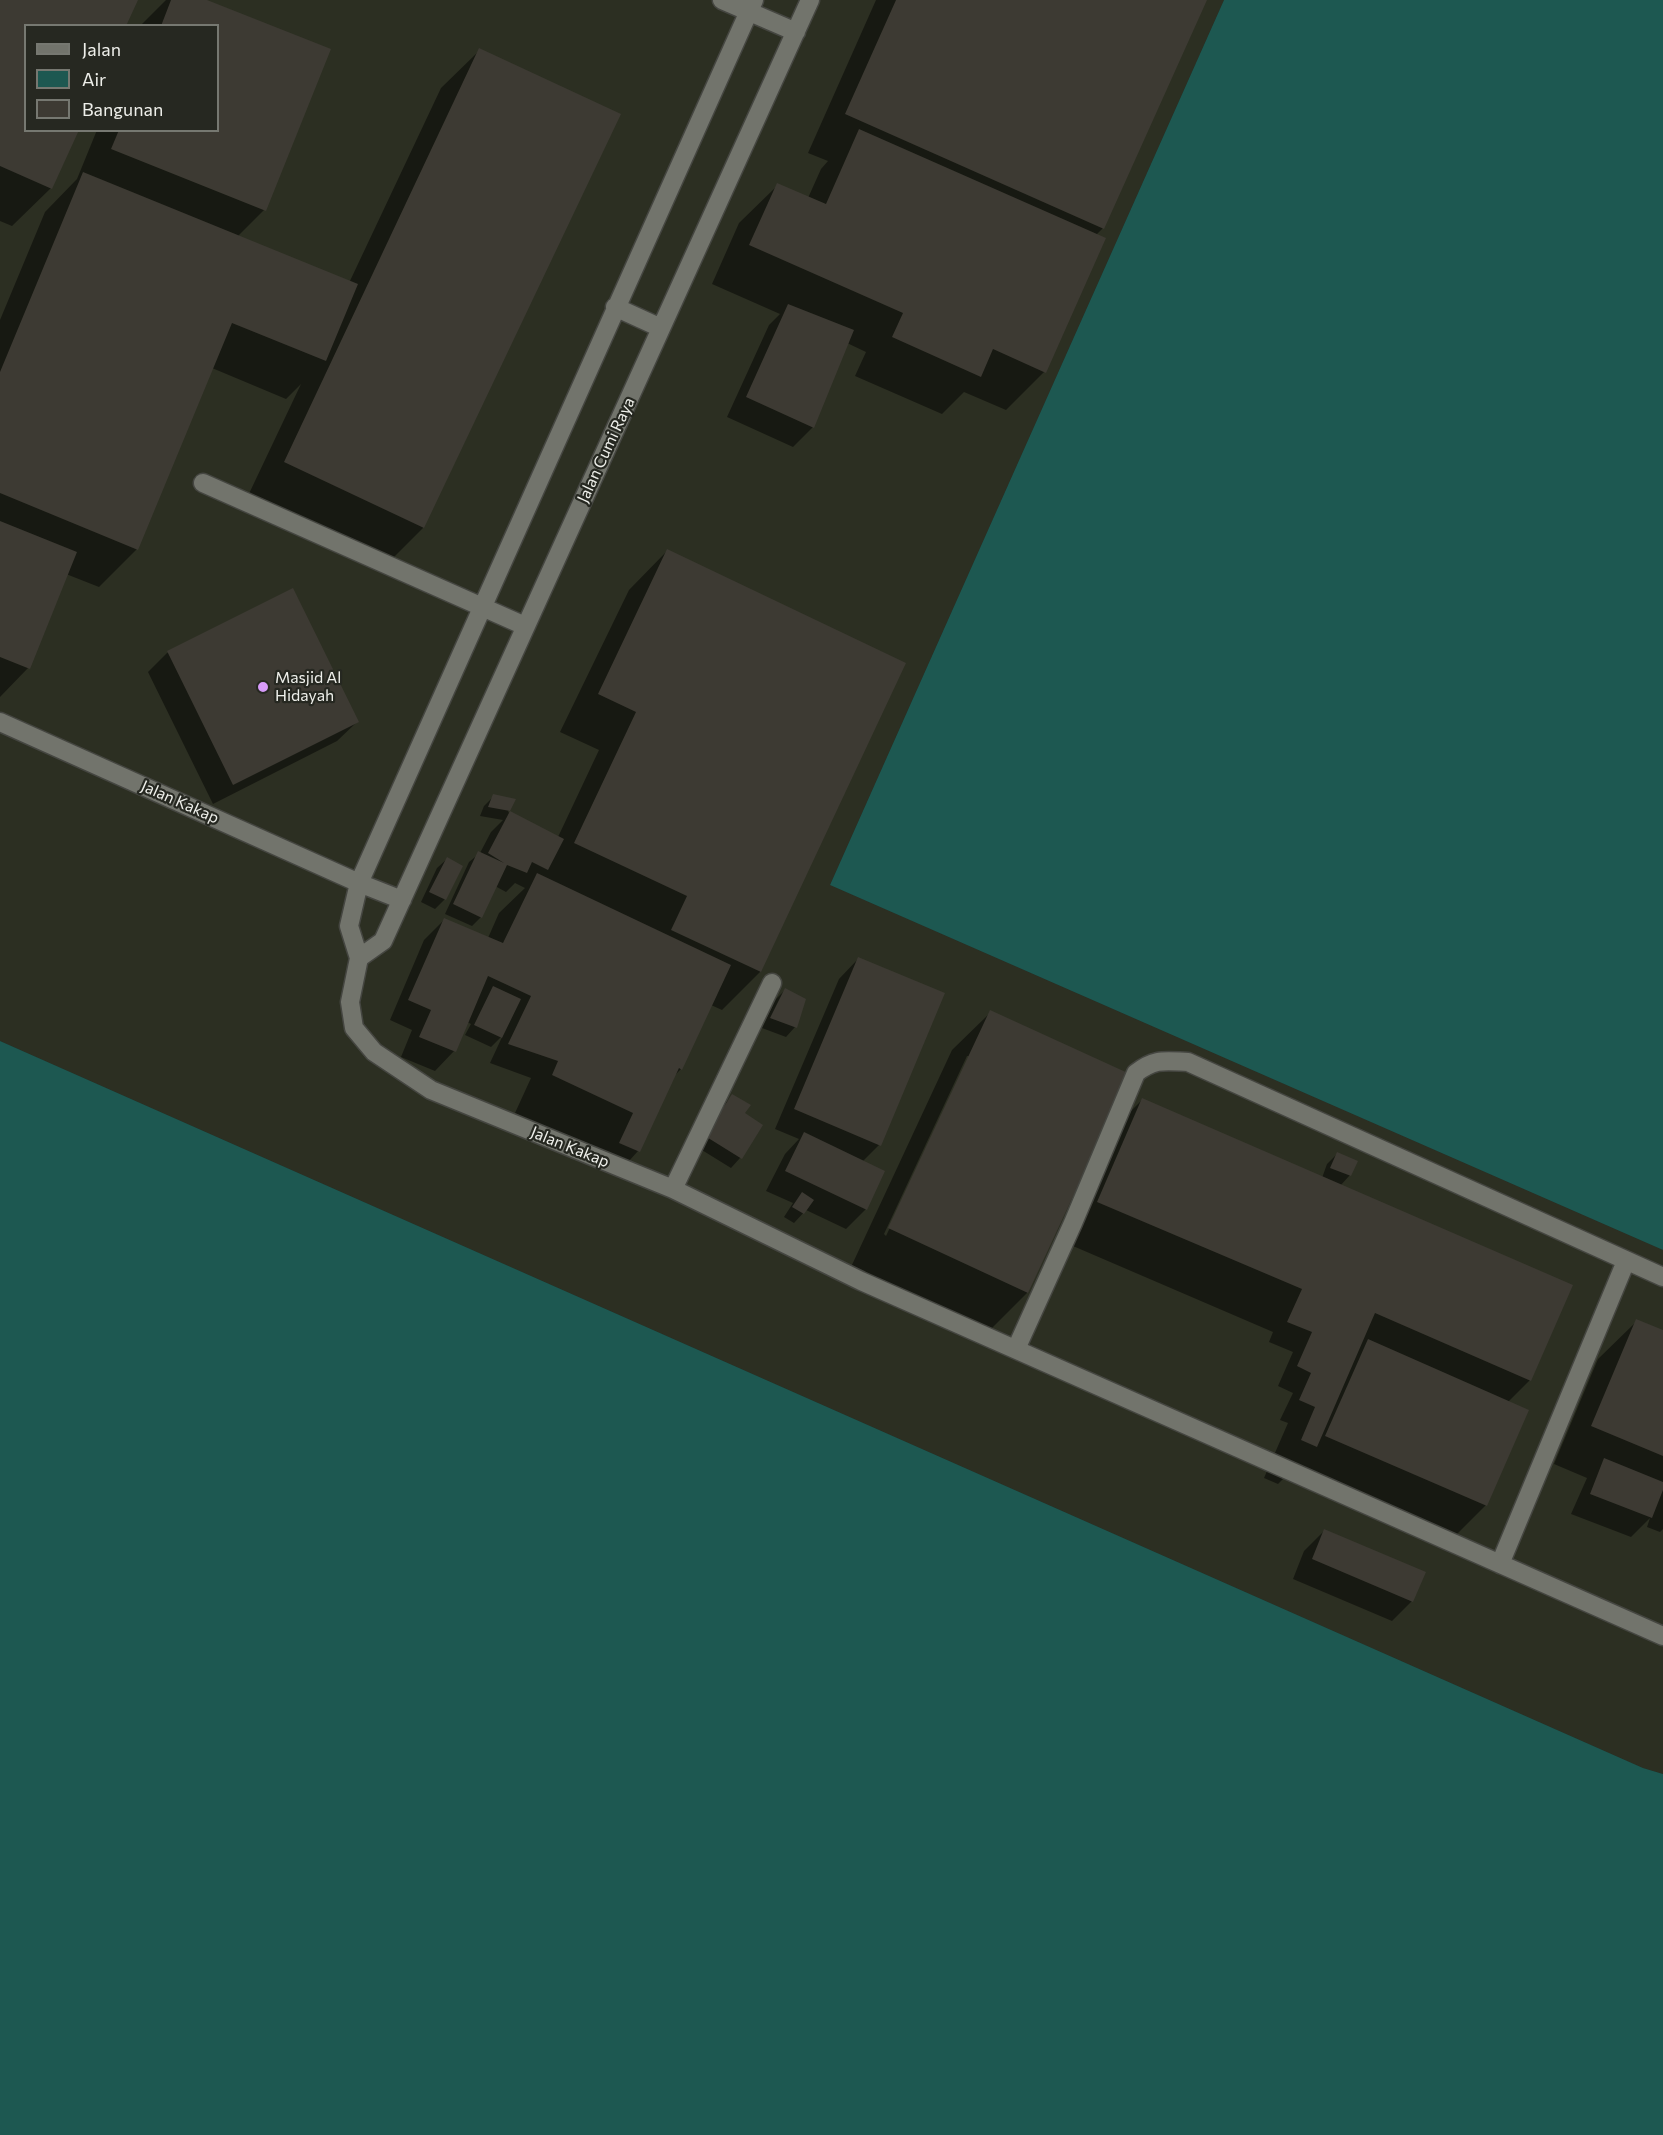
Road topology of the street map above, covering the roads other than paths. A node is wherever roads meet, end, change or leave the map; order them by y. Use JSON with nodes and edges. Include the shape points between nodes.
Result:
{"nodes":[{"id":1,"x":722,"y":0,"type":"edge"},
{"id":2,"x":810,"y":0,"type":"edge"},
{"id":3,"x":751,"y":6,"type":"edge"},
{"id":4,"x":796,"y":32,"type":"junction"},
{"id":5,"x":615,"y":307,"type":"junction"},
{"id":6,"x":661,"y":328,"type":"junction"},
{"id":7,"x":203,"y":483,"type":"dead end"},
{"id":8,"x":482,"y":606,"type":"junction"},
{"id":9,"x":525,"y":626,"type":"junction"},
{"id":10,"x":0,"y":722,"type":"edge"},
{"id":11,"x":359,"y":883,"type":"junction"},
{"id":12,"x":402,"y":900,"type":"junction"},
{"id":13,"x":359,"y":958,"type":"junction"},
{"id":14,"x":772,"y":983,"type":"dead end"},
{"id":15,"x":673,"y":1189,"type":"junction"},
{"id":16,"x":1626,"y":1261,"type":"junction"},
{"id":17,"x":1663,"y":1277,"type":"edge"},
{"id":18,"x":1016,"y":1349,"type":"junction"},
{"id":19,"x":1500,"y":1564,"type":"junction"},
{"id":20,"x":1663,"y":1636,"type":"edge"}],
"edges":[{"from":1,"to":3,"type":"street"},
{"from":2,"to":4,"type":"street","name":"Jalan Cumi Raya"},
{"from":3,"to":4,"type":"street"},
{"from":3,"to":5,"type":"street"},
{"from":4,"to":6,"type":"street","name":"Jalan Cumi Raya"},
{"from":5,"to":6,"type":"street"},
{"from":5,"to":8,"type":"street"},
{"from":6,"to":9,"type":"street","name":"Jalan Cumi Raya"},
{"from":7,"to":8,"type":"street"},
{"from":8,"to":9,"type":"street"},
{"from":8,"to":11,"type":"street"},
{"from":9,"to":12,"type":"street","name":"Jalan Cumi Raya"},
{"from":10,"to":11,"type":"street","name":"Jalan Kakap"},
{"from":11,"to":12,"type":"street","name":"Jalan Kakap"},
{"from":11,"to":13,"type":"street","name":"Jalan Kakap","via":[[349,926]]},
{"from":12,"to":13,"type":"street","via":[[383,941]]},
{"from":13,"to":15,"type":"street","name":"Jalan Kakap","via":[[350,1002],[354,1028],[374,1052],[431,1090]]},
{"from":14,"to":15,"type":"street"},
{"from":15,"to":18,"type":"street","name":"Jalan Kakap","via":[[861,1281]]},
{"from":16,"to":17,"type":"street"},
{"from":16,"to":18,"type":"street","via":[[1188,1062],[1159,1060],[1136,1074]]},
{"from":16,"to":19,"type":"street"},
{"from":18,"to":19,"type":"street","name":"Jalan Kakap"},
{"from":19,"to":20,"type":"street","name":"Jalan Kakap"}]}
